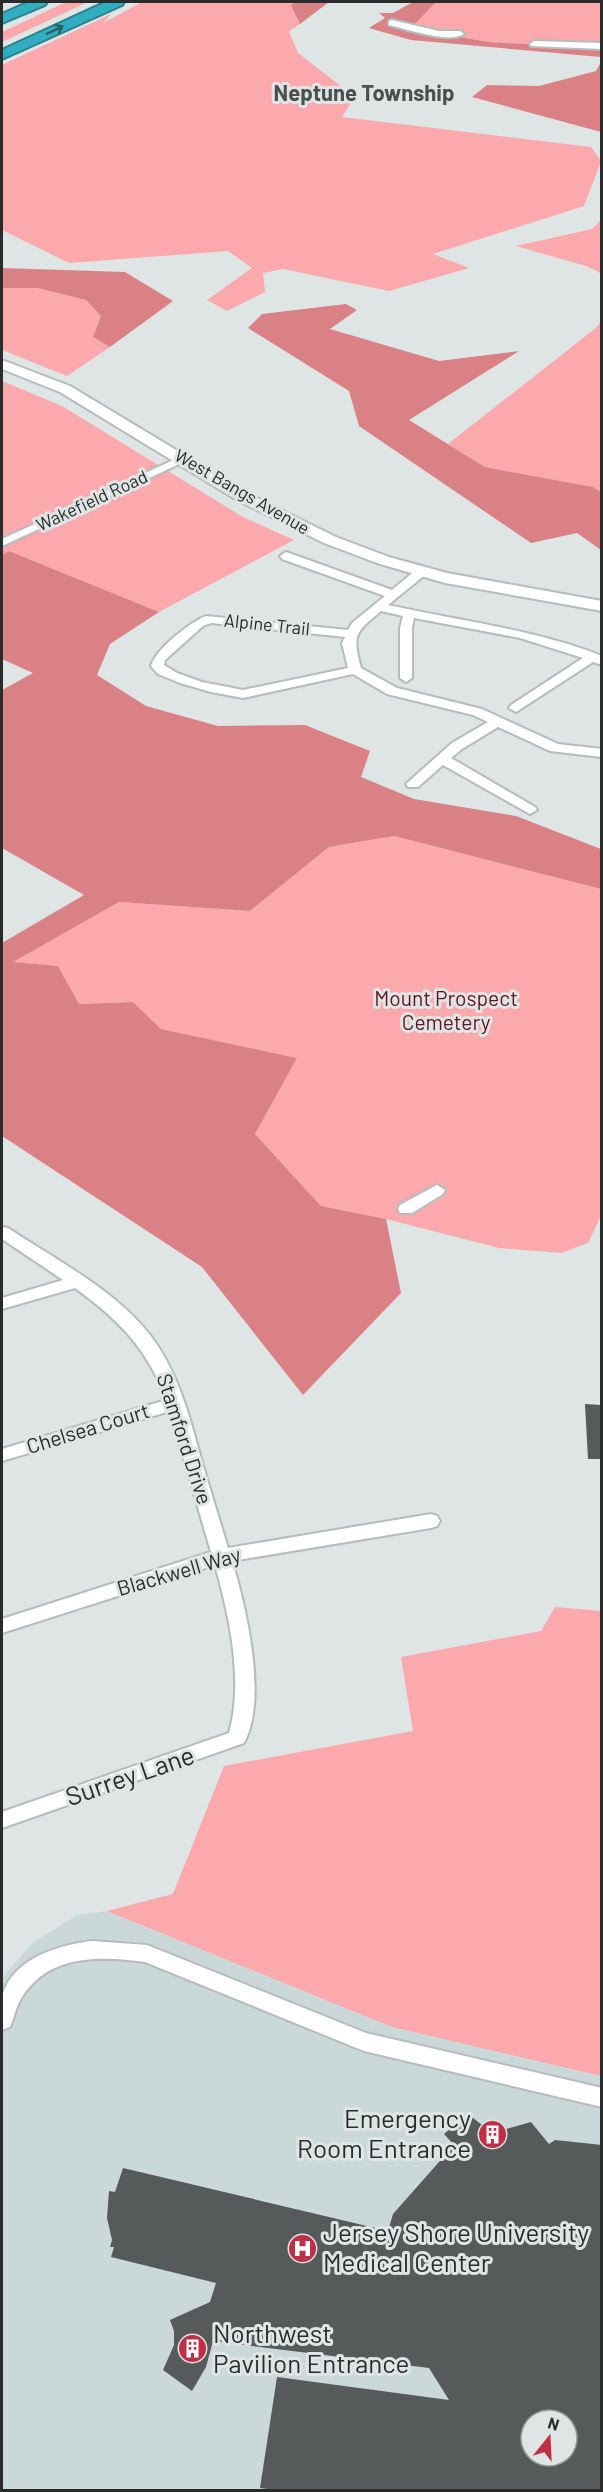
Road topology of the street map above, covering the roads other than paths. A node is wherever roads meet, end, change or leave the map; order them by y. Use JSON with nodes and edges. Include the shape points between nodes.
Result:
{"nodes":[{"id":1,"x":40,"y":2,"type":"edge"},
{"id":2,"x":117,"y":2,"type":"edge"},
{"id":3,"x":2,"y":19,"type":"edge"},
{"id":4,"x":392,"y":23,"type":"dead end"},
{"id":5,"x":460,"y":34,"type":"dead end"},
{"id":6,"x":534,"y":44,"type":"dead end"},
{"id":7,"x":602,"y":46,"type":"edge"},
{"id":8,"x":2,"y":55,"type":"edge"},
{"id":9,"x":2,"y":364,"type":"edge"},
{"id":10,"x":182,"y":459,"type":"junction"},
{"id":11,"x":2,"y":543,"type":"edge"},
{"id":12,"x":286,"y":556,"type":"dead end"},
{"id":13,"x":422,"y":572,"type":"junction"},
{"id":14,"x":393,"y":595,"type":"junction"},
{"id":15,"x":602,"y":606,"type":"edge"},
{"id":16,"x":379,"y":607,"type":"junction"},
{"id":17,"x":409,"y":615,"type":"junction"},
{"id":18,"x":351,"y":634,"type":"junction"},
{"id":19,"x":597,"y":659,"type":"edge"},
{"id":20,"x":356,"y":670,"type":"junction"},
{"id":21,"x":406,"y":678,"type":"dead end"},
{"id":22,"x":516,"y":708,"type":"dead end"},
{"id":23,"x":499,"y":721,"type":"junction"},
{"id":24,"x":602,"y":753,"type":"edge"},
{"id":25,"x":443,"y":759,"type":"junction"},
{"id":26,"x":413,"y":784,"type":"dead end"},
{"id":27,"x":530,"y":810,"type":"dead end"},
{"id":28,"x":437,"y":1190,"type":"dead end"},
{"id":29,"x":406,"y":1209,"type":"dead end"},
{"id":30,"x":2,"y":1232,"type":"edge"},
{"id":31,"x":75,"y":1282,"type":"junction"},
{"id":32,"x":2,"y":1305,"type":"edge"},
{"id":33,"x":175,"y":1403,"type":"junction"},
{"id":34,"x":2,"y":1455,"type":"edge"},
{"id":35,"x":431,"y":1521,"type":"dead end"},
{"id":36,"x":221,"y":1556,"type":"junction"},
{"id":37,"x":2,"y":1626,"type":"edge"},
{"id":38,"x":242,"y":1717,"type":"joint"},
{"id":39,"x":2,"y":1820,"type":"edge"},
{"id":40,"x":2,"y":2020,"type":"edge"},
{"id":41,"x":602,"y":2098,"type":"edge"}],
"edges":[{"from":1,"to":3,"type":"highway"},
{"from":8,"to":2,"type":"highway","one_way":true},
{"from":4,"to":5,"type":"street","via":[[439,34]]},
{"from":6,"to":7,"type":"street"},
{"from":9,"to":10,"type":"street","name":"West Bangs Avenue","via":[[65,389]]},
{"from":10,"to":11,"type":"street","name":"Wakefield Road"},
{"from":10,"to":13,"type":"street","name":"West Bangs Avenue","via":[[291,523]]},
{"from":12,"to":14,"type":"street"},
{"from":13,"to":14,"type":"street"},
{"from":13,"to":15,"type":"street","name":"West Bangs Avenue"},
{"from":14,"to":16,"type":"street"},
{"from":16,"to":17,"type":"street"},
{"from":16,"to":18,"type":"street","via":[[365,616]]},
{"from":17,"to":19,"type":"street","via":[[531,638]]},
{"from":17,"to":21,"type":"street"},
{"from":18,"to":20,"type":"street","via":[[348,643]]},
{"from":18,"to":20,"type":"street","name":"Alpine Trail","via":[[210,619],[199,623],[159,659],[157,666],[164,672],[232,694]]},
{"from":19,"to":22,"type":"street"},
{"from":20,"to":23,"type":"street","via":[[399,694]]},
{"from":23,"to":24,"type":"street","via":[[555,748]]},
{"from":23,"to":25,"type":"street"},
{"from":25,"to":26,"type":"street"},
{"from":25,"to":27,"type":"street"},
{"from":28,"to":29,"type":"street"},
{"from":30,"to":31,"type":"street","name":"Stamford Drive"},
{"from":31,"to":32,"type":"street"},
{"from":31,"to":33,"type":"street","name":"Stamford Drive","via":[[115,1310],[143,1338],[158,1359]]},
{"from":33,"to":34,"type":"street","name":"Chelsea Court"},
{"from":33,"to":36,"type":"street","name":"Stamford Drive"},
{"from":35,"to":36,"type":"street","name":"Blackwell Way"},
{"from":36,"to":37,"type":"street","name":"Blackwell Way"},
{"from":36,"to":38,"type":"street","name":"Stamford Drive","via":[[235,1605],[243,1661]]},
{"from":38,"to":39,"type":"street","name":"Surrey Lane","via":[[237,1738],[226,1744]]},
{"from":40,"to":41,"type":"street","via":[[14,1992],[28,1974],[47,1961],[74,1951],[114,1948],[147,1954],[364,2042]]}]}
